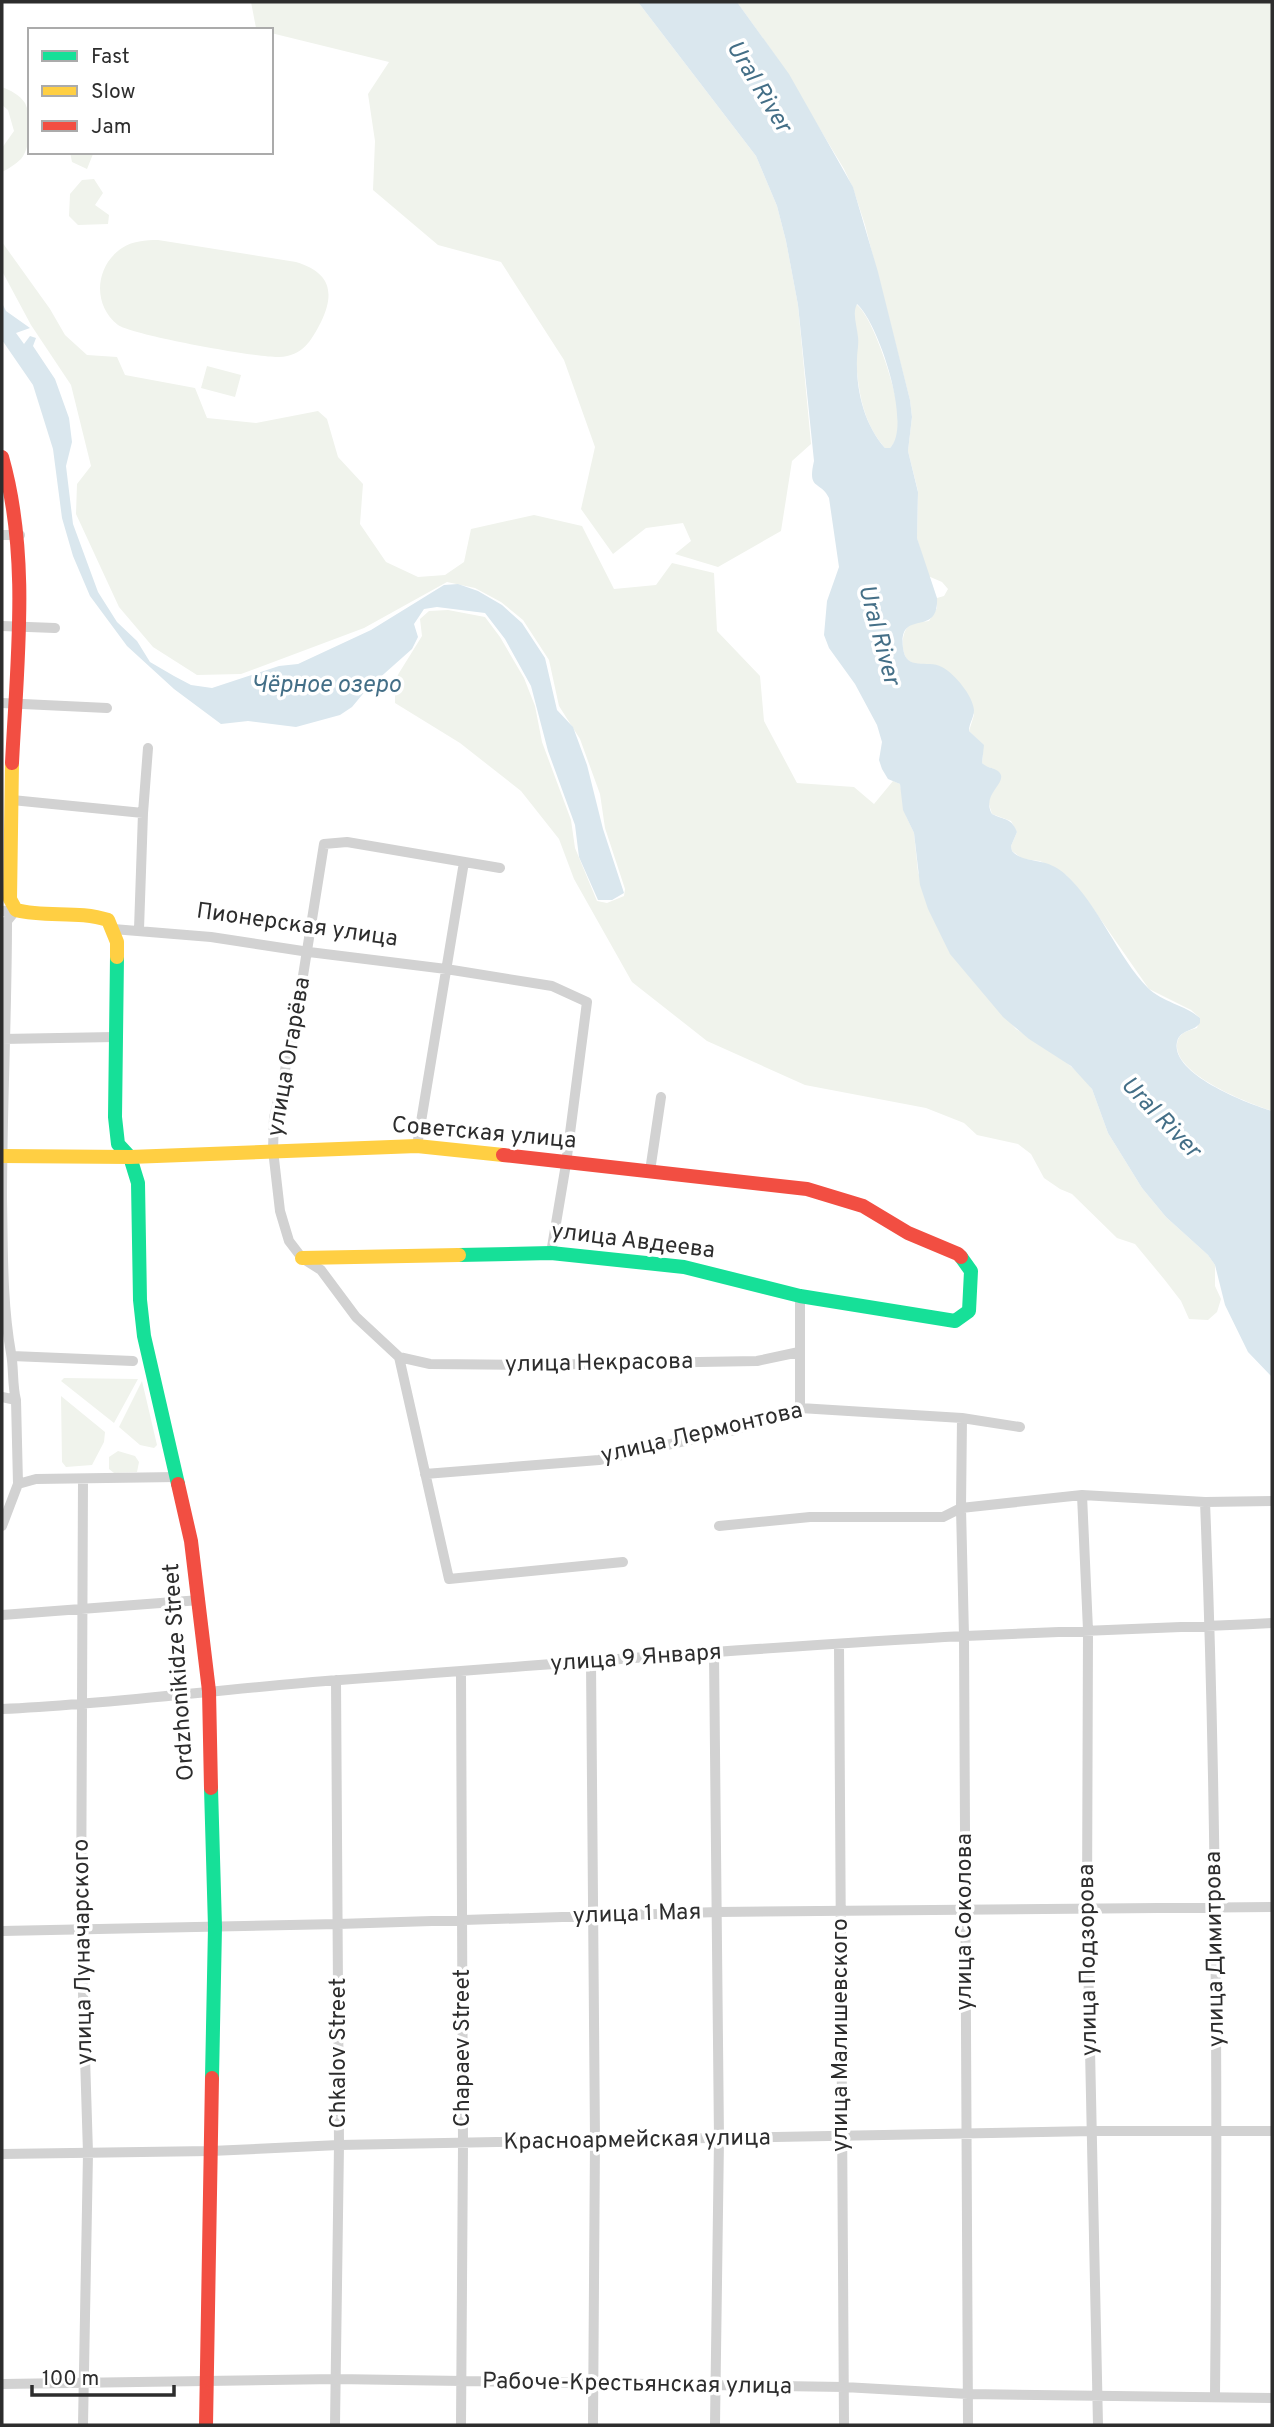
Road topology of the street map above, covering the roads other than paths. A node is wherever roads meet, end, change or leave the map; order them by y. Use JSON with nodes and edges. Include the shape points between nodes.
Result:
{"nodes":[{"id":1,"x":2,"y":457,"type":"edge"},
{"id":2,"x":2,"y":535,"type":"edge"},
{"id":3,"x":20,"y":535,"type":"junction"},
{"id":4,"x":2,"y":626,"type":"edge"},
{"id":5,"x":18,"y":627,"type":"junction"},
{"id":6,"x":55,"y":628,"type":"dead end"},
{"id":7,"x":8,"y":703,"type":"edge"},
{"id":8,"x":107,"y":708,"type":"dead end"},
{"id":9,"x":148,"y":748,"type":"dead end"},
{"id":10,"x":12,"y":800,"type":"junction"},
{"id":11,"x":143,"y":813,"type":"junction"},
{"id":12,"x":464,"y":862,"type":"junction"},
{"id":13,"x":500,"y":868,"type":"dead end"},
{"id":14,"x":9,"y":911,"type":"edge"},
{"id":15,"x":113,"y":929,"type":"junction"},
{"id":16,"x":139,"y":929,"type":"junction"},
{"id":17,"x":309,"y":952,"type":"junction"},
{"id":18,"x":446,"y":969,"type":"junction"},
{"id":19,"x":115,"y":1037,"type":"junction"},
{"id":20,"x":4,"y":1039,"type":"edge"},
{"id":21,"x":661,"y":1097,"type":"dead end"},
{"id":22,"x":417,"y":1146,"type":"junction"},
{"id":23,"x":273,"y":1150,"type":"junction"},
{"id":24,"x":2,"y":1156,"type":"edge"},
{"id":25,"x":130,"y":1157,"type":"junction"},
{"id":26,"x":566,"y":1164,"type":"junction"},
{"id":27,"x":650,"y":1171,"type":"junction"},
{"id":28,"x":551,"y":1252,"type":"junction"},
{"id":29,"x":302,"y":1258,"type":"junction"},
{"id":30,"x":2,"y":1279,"type":"edge"},
{"id":31,"x":800,"y":1296,"type":"junction"},
{"id":32,"x":955,"y":1321,"type":"joint"},
{"id":33,"x":799,"y":1352,"type":"junction"},
{"id":34,"x":12,"y":1356,"type":"junction"},
{"id":35,"x":399,"y":1357,"type":"junction"},
{"id":36,"x":133,"y":1361,"type":"dead end"},
{"id":37,"x":2,"y":1397,"type":"edge"},
{"id":38,"x":16,"y":1401,"type":"junction"},
{"id":39,"x":800,"y":1408,"type":"junction"},
{"id":40,"x":962,"y":1418,"type":"junction"},
{"id":41,"x":1020,"y":1427,"type":"dead end"},
{"id":42,"x":425,"y":1474,"type":"junction"},
{"id":43,"x":177,"y":1477,"type":"junction"},
{"id":44,"x":83,"y":1479,"type":"junction"},
{"id":45,"x":18,"y":1484,"type":"junction"},
{"id":46,"x":1082,"y":1495,"type":"junction"},
{"id":47,"x":1272,"y":1500,"type":"edge"},
{"id":48,"x":1205,"y":1502,"type":"junction"},
{"id":49,"x":961,"y":1508,"type":"junction"},
{"id":50,"x":719,"y":1526,"type":"dead end"},
{"id":51,"x":2,"y":1527,"type":"edge"},
{"id":52,"x":623,"y":1562,"type":"dead end"},
{"id":53,"x":200,"y":1600,"type":"junction"},
{"id":54,"x":81,"y":1608,"type":"junction"},
{"id":55,"x":2,"y":1615,"type":"edge"},
{"id":56,"x":1272,"y":1623,"type":"edge"},
{"id":57,"x":1210,"y":1626,"type":"junction"},
{"id":58,"x":1088,"y":1630,"type":"junction"},
{"id":59,"x":964,"y":1636,"type":"junction"},
{"id":60,"x":839,"y":1644,"type":"junction"},
{"id":61,"x":714,"y":1654,"type":"junction"},
{"id":62,"x":591,"y":1662,"type":"junction"},
{"id":63,"x":461,"y":1672,"type":"junction"},
{"id":64,"x":336,"y":1680,"type":"junction"},
{"id":65,"x":209,"y":1690,"type":"junction"},
{"id":66,"x":83,"y":1706,"type":"junction"},
{"id":67,"x":2,"y":1709,"type":"edge"},
{"id":68,"x":1272,"y":1907,"type":"edge"},
{"id":69,"x":1087,"y":1908,"type":"junction"},
{"id":70,"x":1217,"y":1908,"type":"junction"},
{"id":71,"x":964,"y":1910,"type":"junction"},
{"id":72,"x":841,"y":1911,"type":"junction"},
{"id":73,"x":718,"y":1912,"type":"junction"},
{"id":74,"x":592,"y":1917,"type":"junction"},
{"id":75,"x":463,"y":1919,"type":"junction"},
{"id":76,"x":338,"y":1924,"type":"junction"},
{"id":77,"x":215,"y":1927,"type":"junction"},
{"id":78,"x":81,"y":1928,"type":"junction"},
{"id":79,"x":2,"y":1931,"type":"edge"},
{"id":80,"x":1093,"y":2131,"type":"junction"},
{"id":81,"x":1272,"y":2131,"type":"edge"},
{"id":82,"x":1218,"y":2133,"type":"junction"},
{"id":83,"x":967,"y":2134,"type":"junction"},
{"id":84,"x":841,"y":2137,"type":"junction"},
{"id":85,"x":719,"y":2139,"type":"junction"},
{"id":86,"x":595,"y":2140,"type":"junction"},
{"id":87,"x":463,"y":2144,"type":"junction"},
{"id":88,"x":339,"y":2145,"type":"junction"},
{"id":89,"x":211,"y":2151,"type":"junction"},
{"id":90,"x":88,"y":2152,"type":"junction"},
{"id":91,"x":2,"y":2154,"type":"edge"},
{"id":92,"x":336,"y":2379,"type":"junction"},
{"id":93,"x":206,"y":2381,"type":"junction"},
{"id":94,"x":461,"y":2382,"type":"junction"},
{"id":95,"x":2,"y":2384,"type":"edge"},
{"id":96,"x":83,"y":2384,"type":"junction"},
{"id":97,"x":594,"y":2385,"type":"junction"},
{"id":98,"x":715,"y":2386,"type":"junction"},
{"id":99,"x":844,"y":2388,"type":"junction"},
{"id":100,"x":968,"y":2394,"type":"junction"},
{"id":101,"x":1098,"y":2394,"type":"junction"},
{"id":102,"x":1215,"y":2396,"type":"junction"},
{"id":103,"x":1272,"y":2398,"type":"edge"},
{"id":104,"x":83,"y":2425,"type":"edge"},
{"id":105,"x":206,"y":2425,"type":"edge"},
{"id":106,"x":335,"y":2425,"type":"edge"},
{"id":107,"x":461,"y":2425,"type":"edge"},
{"id":108,"x":593,"y":2425,"type":"edge"},
{"id":109,"x":715,"y":2425,"type":"edge"},
{"id":110,"x":844,"y":2425,"type":"edge"},
{"id":111,"x":968,"y":2425,"type":"edge"},
{"id":112,"x":1098,"y":2425,"type":"edge"}],
"edges":[{"from":1,"to":3,"type":"main road"},
{"from":2,"to":3,"type":"street"},
{"from":3,"to":5,"type":"main road"},
{"from":4,"to":5,"type":"street"},
{"from":5,"to":6,"type":"street"},
{"from":5,"to":7,"type":"main road"},
{"from":7,"to":8,"type":"street"},
{"from":7,"to":10,"type":"main road"},
{"from":9,"to":11,"type":"street"},
{"from":10,"to":11,"type":"street"},
{"from":10,"to":14,"type":"main road"},
{"from":11,"to":16,"type":"street"},
{"from":12,"to":13,"type":"street"},
{"from":12,"to":17,"type":"street","name":"улица Огарёва","via":[[346,842],[324,844]]},
{"from":12,"to":18,"type":"street"},
{"from":14,"to":15,"type":"main road","name":"Пионерская улица","via":[[97,915]]},
{"from":14,"to":20,"type":"street"},
{"from":15,"to":16,"type":"street","name":"Пионерская улица"},
{"from":15,"to":19,"type":"main road","name":"Ordzhonikidze Street","via":[[118,950]]},
{"from":16,"to":17,"type":"street","name":"Пионерская улица"},
{"from":17,"to":18,"type":"street","name":"Пионерская улица"},
{"from":17,"to":23,"type":"street","name":"улица Огарёва","via":[[274,1118]]},
{"from":18,"to":22,"type":"street"},
{"from":18,"to":26,"type":"street","name":"Пионерская улица","via":[[552,986],[587,1002]]},
{"from":19,"to":20,"type":"street"},
{"from":19,"to":25,"type":"main road","name":"Ordzhonikidze Street","via":[[118,1144]]},
{"from":20,"to":24,"type":"street"},
{"from":21,"to":27,"type":"street"},
{"from":22,"to":23,"type":"main road","name":"Советская улица"},
{"from":22,"to":26,"type":"main road","name":"Советская улица"},
{"from":23,"to":25,"type":"main road","name":"Советская улица"},
{"from":23,"to":29,"type":"street","name":"улица Огарёва","via":[[280,1211],[289,1241]]},
{"from":24,"to":25,"type":"main road","name":"Советская улица"},
{"from":24,"to":30,"type":"street"},
{"from":25,"to":43,"type":"main road","name":"Ordzhonikidze Street","via":[[138,1183],[144,1336]]},
{"from":26,"to":27,"type":"main road","name":"Советская улица"},
{"from":26,"to":28,"type":"street"},
{"from":27,"to":32,"type":"main road","name":"Советская улица","via":[[807,1189],[863,1206],[908,1233],[958,1254],[971,1271],[969,1311]]},
{"from":28,"to":29,"type":"main road","name":"улица Авдеева"},
{"from":28,"to":31,"type":"main road","name":"улица Авдеева","via":[[684,1267]]},
{"from":29,"to":35,"type":"street","name":"улица Огарёва","via":[[321,1270],[356,1317]]},
{"from":30,"to":34,"type":"street"},
{"from":31,"to":32,"type":"main road","name":"улица Авдеева"},
{"from":31,"to":33,"type":"street"},
{"from":33,"to":35,"type":"street","name":"улица Некрасова","via":[[757,1361],[540,1365],[430,1364]]},
{"from":33,"to":39,"type":"street"},
{"from":34,"to":36,"type":"street"},
{"from":34,"to":38,"type":"street"},
{"from":35,"to":42,"type":"street"},
{"from":37,"to":38,"type":"street"},
{"from":38,"to":45,"type":"street"},
{"from":39,"to":40,"type":"street","name":"улица Лермонтова"},
{"from":39,"to":42,"type":"street","name":"улица Лермонтова","via":[[734,1430],[599,1460]]},
{"from":40,"to":41,"type":"street","name":"улица Лермонтова"},
{"from":40,"to":49,"type":"street","name":"улица Соколова"},
{"from":42,"to":52,"type":"street","via":[[449,1579]]},
{"from":43,"to":44,"type":"street"},
{"from":43,"to":53,"type":"main road","name":"Ordzhonikidze Street"},
{"from":44,"to":45,"type":"street","via":[[36,1479]]},
{"from":44,"to":54,"type":"street","name":"улица Луначарского"},
{"from":45,"to":51,"type":"street"},
{"from":46,"to":48,"type":"street"},
{"from":46,"to":49,"type":"street"},
{"from":46,"to":58,"type":"street","name":"улица Подзорова"},
{"from":47,"to":48,"type":"street"},
{"from":48,"to":57,"type":"street","name":"улица Димитрова"},
{"from":49,"to":50,"type":"street","via":[[943,1517],[810,1517]]},
{"from":49,"to":59,"type":"street","name":"улица Соколова"},
{"from":53,"to":54,"type":"street"},
{"from":53,"to":65,"type":"main road","name":"Ordzhonikidze Street"},
{"from":54,"to":55,"type":"street"},
{"from":54,"to":66,"type":"street","name":"улица Луначарского"},
{"from":56,"to":57,"type":"street","name":"улица 9 Января"},
{"from":57,"to":58,"type":"street","name":"улица 9 Января"},
{"from":57,"to":70,"type":"street","name":"улица Димитрова"},
{"from":58,"to":59,"type":"street","name":"улица 9 Января"},
{"from":58,"to":69,"type":"street","name":"улица Подзорова"},
{"from":59,"to":60,"type":"street","name":"улица 9 Января"},
{"from":59,"to":71,"type":"street","name":"улица Соколова"},
{"from":60,"to":61,"type":"street","name":"улица 9 Января"},
{"from":60,"to":72,"type":"street","name":"улица Малишевского"},
{"from":61,"to":62,"type":"street","name":"улица 9 Января"},
{"from":61,"to":73,"type":"street"},
{"from":62,"to":63,"type":"street","name":"улица 9 Января"},
{"from":62,"to":74,"type":"street"},
{"from":63,"to":64,"type":"street","name":"улица 9 Января"},
{"from":63,"to":75,"type":"street","name":"Chapaev Street"},
{"from":64,"to":65,"type":"street","name":"улица 9 Января"},
{"from":64,"to":76,"type":"street","name":"Chkalov Street"},
{"from":65,"to":66,"type":"street","name":"улица 9 Января"},
{"from":65,"to":77,"type":"main road","name":"Ordzhonikidze Street"},
{"from":66,"to":67,"type":"street","name":"улица 9 Января"},
{"from":66,"to":78,"type":"street","name":"улица Луначарского"},
{"from":68,"to":70,"type":"street","name":"улица 1 Мая"},
{"from":69,"to":70,"type":"street","name":"улица 1 Мая"},
{"from":69,"to":71,"type":"street","name":"улица 1 Мая"},
{"from":69,"to":80,"type":"street","name":"улица Подзорова"},
{"from":70,"to":82,"type":"street","name":"улица Димитрова"},
{"from":71,"to":72,"type":"street","name":"улица 1 Мая"},
{"from":71,"to":83,"type":"street","name":"улица Соколова"},
{"from":72,"to":73,"type":"street","name":"улица 1 Мая"},
{"from":72,"to":84,"type":"street","name":"улица Малишевского"},
{"from":73,"to":74,"type":"street","name":"улица 1 Мая"},
{"from":73,"to":85,"type":"street"},
{"from":74,"to":75,"type":"street","name":"улица 1 Мая"},
{"from":74,"to":86,"type":"street"},
{"from":75,"to":76,"type":"street","name":"улица 1 Мая"},
{"from":75,"to":87,"type":"street","name":"Chapaev Street"},
{"from":76,"to":77,"type":"street","name":"улица 1 Мая"},
{"from":76,"to":88,"type":"street","name":"Chkalov Street"},
{"from":77,"to":78,"type":"street","name":"улица 1 Мая"},
{"from":77,"to":89,"type":"main road","name":"Ordzhonikidze Street"},
{"from":78,"to":79,"type":"street","name":"улица 1 Мая"},
{"from":78,"to":90,"type":"street","name":"улица Луначарского"},
{"from":80,"to":82,"type":"street","name":"Красноармейская улица"},
{"from":80,"to":83,"type":"street","name":"Красноармейская улица"},
{"from":80,"to":101,"type":"street","name":"улица Подзорова"},
{"from":81,"to":82,"type":"street","name":"Красноармейская улица"},
{"from":82,"to":102,"type":"street","name":"улица Димитрова"},
{"from":83,"to":84,"type":"street","name":"Красноармейская улица"},
{"from":83,"to":100,"type":"street","name":"улица Соколова"},
{"from":84,"to":85,"type":"street","name":"Красноармейская улица"},
{"from":84,"to":99,"type":"street","name":"улица Малишевского"},
{"from":85,"to":86,"type":"street","name":"Красноармейская улица"},
{"from":85,"to":98,"type":"street"},
{"from":86,"to":87,"type":"street","name":"Красноармейская улица"},
{"from":86,"to":97,"type":"street"},
{"from":87,"to":88,"type":"street","name":"Красноармейская улица"},
{"from":87,"to":94,"type":"street","name":"Chapaev Street"},
{"from":88,"to":89,"type":"street","name":"Красноармейская улица"},
{"from":88,"to":92,"type":"street","name":"Chkalov Street"},
{"from":89,"to":90,"type":"street","name":"Красноармейская улица"},
{"from":89,"to":93,"type":"main road","name":"Ordzhonikidze Street"},
{"from":90,"to":91,"type":"street","name":"Красноармейская улица"},
{"from":90,"to":96,"type":"street","name":"улица Луначарского"},
{"from":92,"to":93,"type":"street","name":"Рабоче-Крестьянская улица"},
{"from":92,"to":94,"type":"street","name":"Рабоче-Крестьянская улица"},
{"from":92,"to":106,"type":"street","name":"Chkalov Street"},
{"from":93,"to":96,"type":"street","name":"Рабоче-Крестьянская улица"},
{"from":93,"to":105,"type":"main road","name":"Ordzhonikidze Street"},
{"from":94,"to":97,"type":"street","name":"Рабоче-Крестьянская улица"},
{"from":94,"to":107,"type":"street","name":"Chapaev Street"},
{"from":95,"to":96,"type":"street","name":"Рабоче-Крестьянская улица"},
{"from":96,"to":104,"type":"street","name":"улица Луначарского"},
{"from":97,"to":98,"type":"street","name":"Рабоче-Крестьянская улица"},
{"from":97,"to":108,"type":"street"},
{"from":98,"to":99,"type":"street","name":"Рабоче-Крестьянская улица"},
{"from":98,"to":109,"type":"street"},
{"from":99,"to":100,"type":"street","name":"Рабоче-Крестьянская улица"},
{"from":99,"to":110,"type":"street","name":"улица Малишевского"},
{"from":100,"to":101,"type":"street","name":"Рабоче-Крестьянская улица"},
{"from":100,"to":111,"type":"street","name":"улица Соколова"},
{"from":101,"to":102,"type":"street","name":"Рабоче-Крестьянская улица"},
{"from":101,"to":112,"type":"street","name":"улица Подзорова"},
{"from":102,"to":103,"type":"street","name":"Рабоче-Крестьянская улица"}]}
